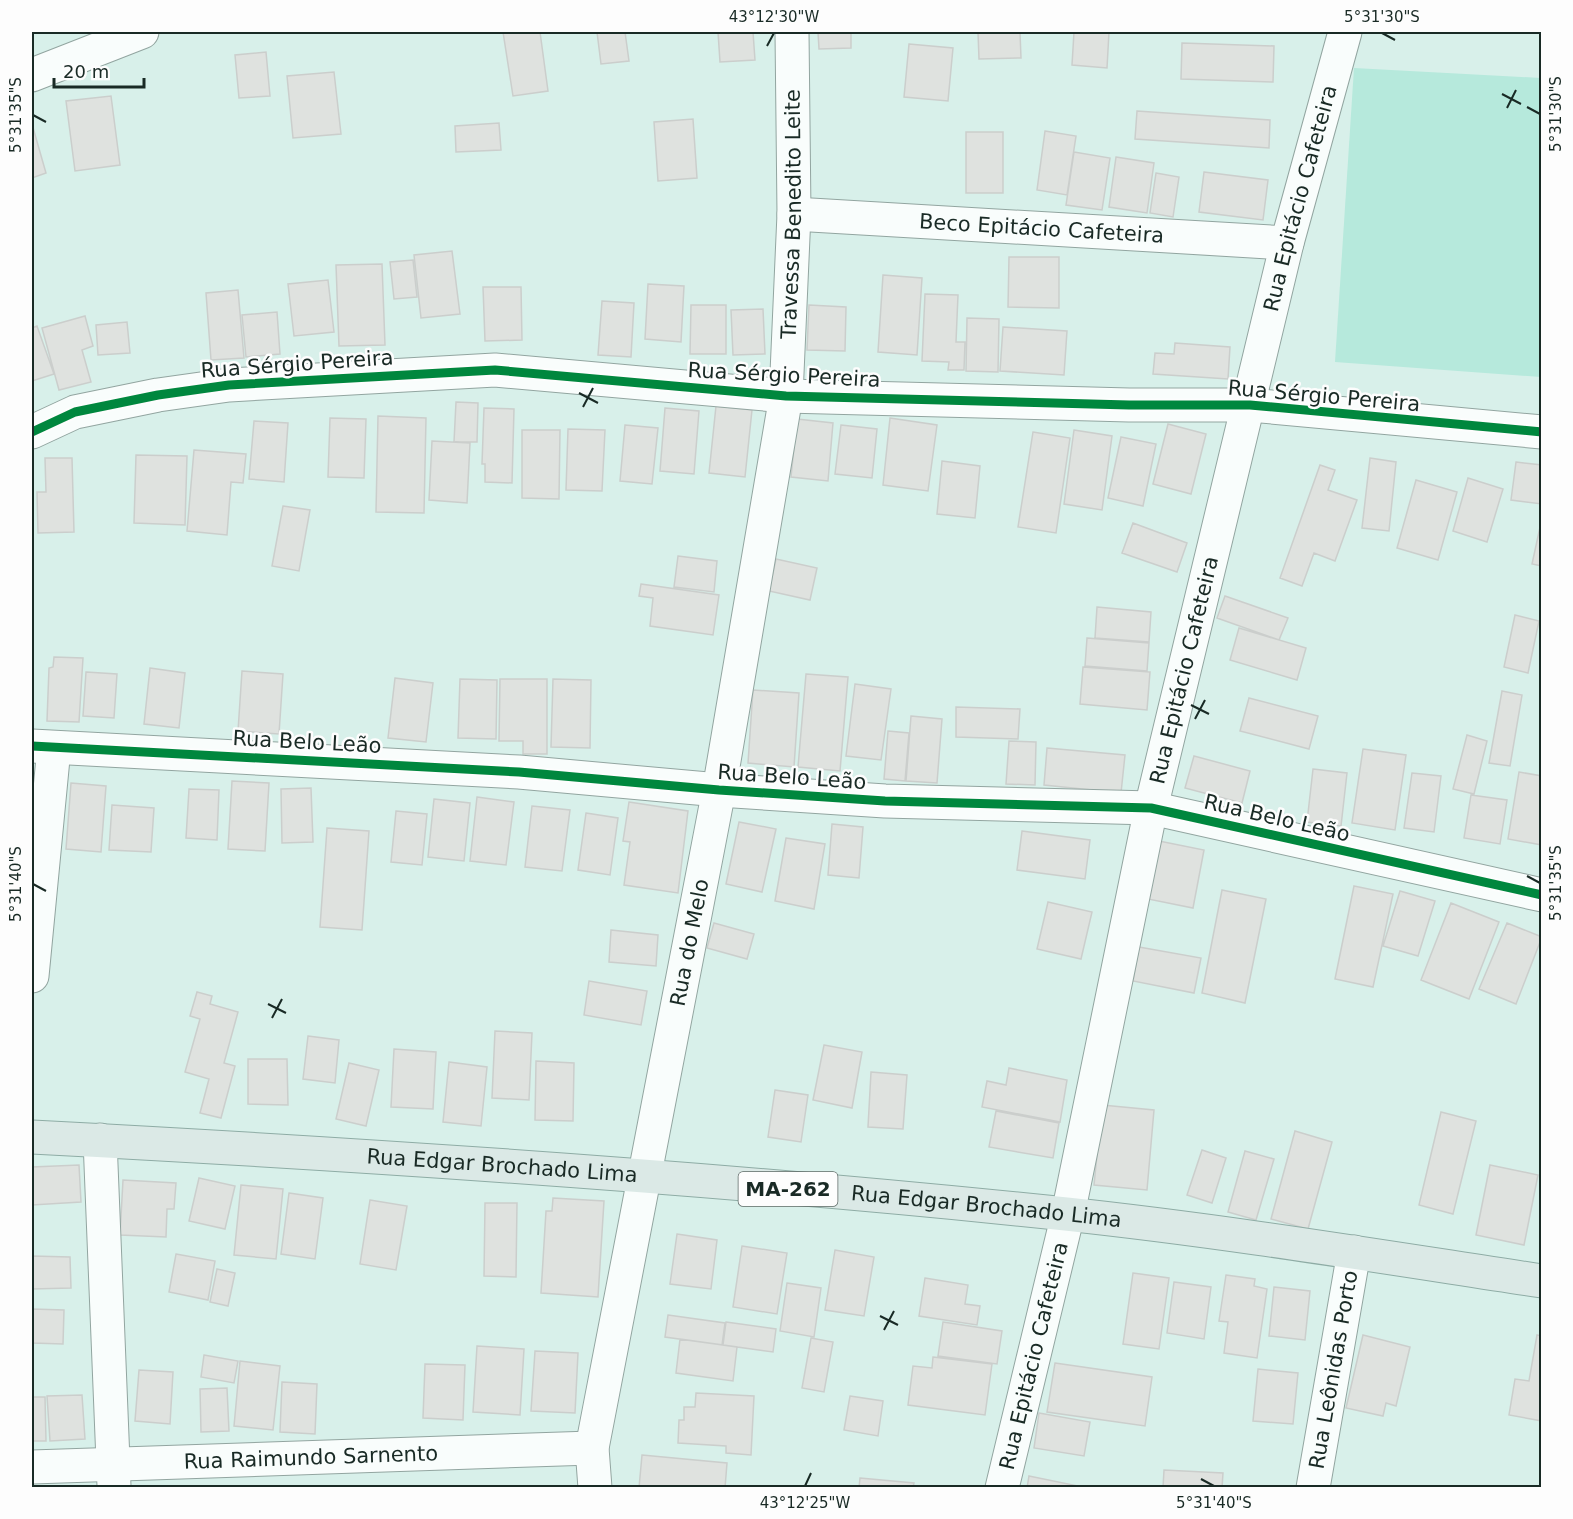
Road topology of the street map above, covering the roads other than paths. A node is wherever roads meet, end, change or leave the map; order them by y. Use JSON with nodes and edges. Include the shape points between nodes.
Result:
{"nodes":[{"id":1,"x":142,"y":32,"type":"edge"},
{"id":2,"x":792,"y":32,"type":"edge"},
{"id":3,"x":1345,"y":32,"type":"edge"},
{"id":4,"x":32,"y":75,"type":"edge"},
{"id":5,"x":794,"y":214,"type":"junction"},
{"id":6,"x":1287,"y":243,"type":"junction"},
{"id":7,"x":786,"y":396,"type":"junction"},
{"id":8,"x":1250,"y":405,"type":"junction"},
{"id":9,"x":32,"y":432,"type":"edge"},
{"id":10,"x":1542,"y":432,"type":"edge"},
{"id":11,"x":43,"y":747,"type":"edge"},
{"id":12,"x":719,"y":790,"type":"junction"},
{"id":13,"x":1151,"y":808,"type":"junction"},
{"id":14,"x":1542,"y":895,"type":"edge"},
{"id":15,"x":32,"y":976,"type":"edge"},
{"id":16,"x":32,"y":1137,"type":"edge"},
{"id":17,"x":100,"y":1140,"type":"junction"},
{"id":18,"x":642,"y":1176,"type":"junction"},
{"id":19,"x":1068,"y":1214,"type":"junction"},
{"id":20,"x":1354,"y":1252,"type":"junction"},
{"id":21,"x":1542,"y":1281,"type":"edge"},
{"id":22,"x":592,"y":1448,"type":"junction"},
{"id":23,"x":32,"y":1467,"type":"edge"},
{"id":24,"x":114,"y":1477,"type":"edge"},
{"id":25,"x":595,"y":1488,"type":"edge"},
{"id":26,"x":1002,"y":1488,"type":"edge"},
{"id":27,"x":1313,"y":1488,"type":"edge"}],
"edges":[{"from":1,"to":4,"type":"street"},
{"from":2,"to":5,"type":"street","name":"Travessa Benedito Leite"},
{"from":3,"to":6,"type":"street","name":"Rua Epitácio Cafeteira"},
{"from":5,"to":6,"type":"street","name":"Beco Epitácio Cafeteira"},
{"from":5,"to":7,"type":"street","name":"Travessa Benedito Leite"},
{"from":6,"to":8,"type":"street","name":"Rua Epitácio Cafeteira"},
{"from":7,"to":8,"type":"street","name":"Rua Sérgio Pereira"},
{"from":7,"to":9,"type":"street","name":"Rua Sérgio Pereira","via":[[495,370],[219,386],[158,394],[75,412]]},
{"from":7,"to":12,"type":"street","name":"Rua do Melo"},
{"from":8,"to":10,"type":"street","name":"Rua Sérgio Pereira"},
{"from":8,"to":13,"type":"street","name":"Rua Epitácio Cafeteira"},
{"from":11,"to":12,"type":"street","name":"Rua Belo Leão","via":[[519,772]]},
{"from":11,"to":15,"type":"street"},
{"from":12,"to":13,"type":"street","name":"Rua Belo Leão","via":[[885,801]]},
{"from":12,"to":18,"type":"street","name":"Rua do Melo"},
{"from":13,"to":14,"type":"street","name":"Rua Belo Leão"},
{"from":13,"to":19,"type":"street","name":"Rua Epitácio Cafeteira"},
{"from":16,"to":17,"type":"main road","name":"Rua Edgar Brochado Lima","number":"MA-262"},
{"from":17,"to":18,"type":"main road","name":"Rua Edgar Brochado Lima","number":"MA-262"},
{"from":17,"to":24,"type":"street"},
{"from":18,"to":19,"type":"main road","name":"Rua Edgar Brochado Lima","number":"MA-262"},
{"from":18,"to":22,"type":"street","name":"Rua do Melo"},
{"from":19,"to":20,"type":"main road","name":"Rua Edgar Brochado Lima","number":"MA-262"},
{"from":19,"to":26,"type":"street","name":"Rua Epitácio Cafeteira"},
{"from":20,"to":21,"type":"main road","name":"Rua Edgar Brochado Lima","number":"MA-262"},
{"from":20,"to":27,"type":"street","name":"Rua Leônidas Porto"},
{"from":22,"to":24,"type":"street","name":"Rua Raimundo Sarnento"},
{"from":22,"to":25,"type":"street","name":"Rua do Melo"},
{"from":23,"to":24,"type":"street","name":"Rua Raimundo Sarnento"}]}
